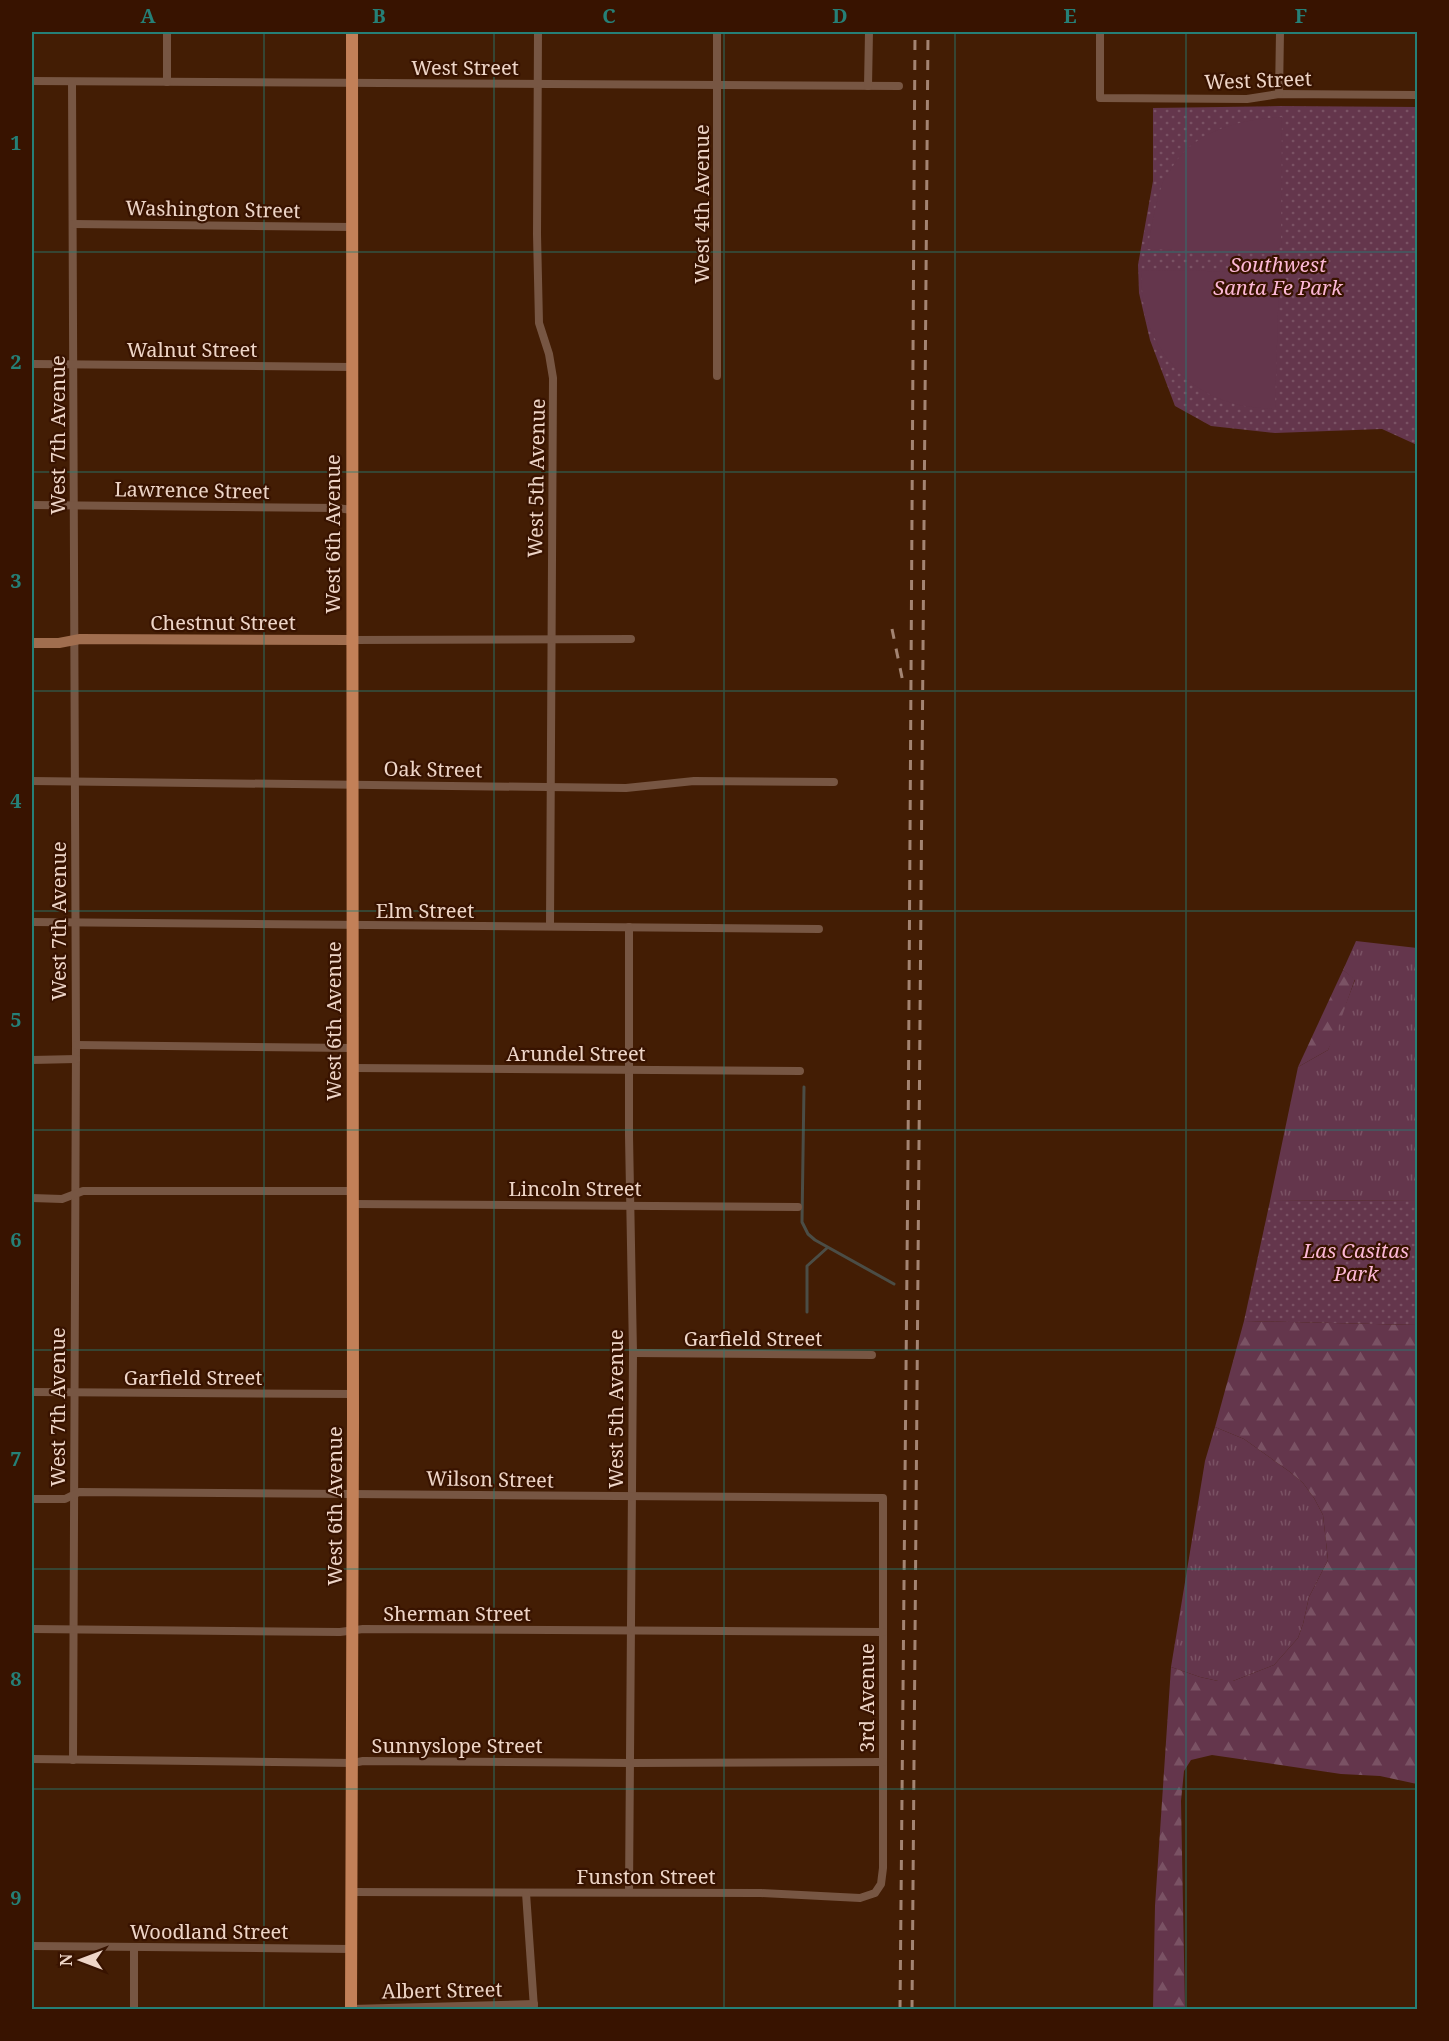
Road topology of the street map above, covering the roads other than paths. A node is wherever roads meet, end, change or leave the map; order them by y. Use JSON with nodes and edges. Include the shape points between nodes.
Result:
{"nodes":[{"id":1,"x":167,"y":32,"type":"edge"},
{"id":2,"x":352,"y":32,"type":"edge"},
{"id":3,"x":538,"y":32,"type":"edge"},
{"id":4,"x":717,"y":32,"type":"edge"},
{"id":5,"x":869,"y":32,"type":"edge"},
{"id":6,"x":1100,"y":32,"type":"edge"},
{"id":7,"x":1280,"y":32,"type":"edge"},
{"id":8,"x":32,"y":81,"type":"edge"},
{"id":9,"x":72,"y":82,"type":"junction"},
{"id":10,"x":167,"y":82,"type":"junction"},
{"id":11,"x":351,"y":84,"type":"junction"},
{"id":12,"x":537,"y":84,"type":"junction"},
{"id":13,"x":717,"y":85,"type":"junction"},
{"id":14,"x":868,"y":86,"type":"junction"},
{"id":15,"x":899,"y":86,"type":"dead end"},
{"id":16,"x":1280,"y":94,"type":"junction"},
{"id":17,"x":1418,"y":95,"type":"edge"},
{"id":18,"x":73,"y":224,"type":"junction"},
{"id":19,"x":352,"y":227,"type":"junction"},
{"id":20,"x":32,"y":364,"type":"edge"},
{"id":21,"x":73,"y":365,"type":"junction"},
{"id":22,"x":352,"y":367,"type":"junction"},
{"id":23,"x":717,"y":376,"type":"dead end"},
{"id":24,"x":32,"y":505,"type":"edge"},
{"id":25,"x":73,"y":506,"type":"junction"},
{"id":26,"x":352,"y":510,"type":"junction"},
{"id":27,"x":551,"y":639,"type":"junction"},
{"id":28,"x":631,"y":639,"type":"dead end"},
{"id":29,"x":74,"y":640,"type":"junction"},
{"id":30,"x":352,"y":640,"type":"junction"},
{"id":31,"x":32,"y":643,"type":"edge"},
{"id":32,"x":32,"y":781,"type":"edge"},
{"id":33,"x":73,"y":781,"type":"junction"},
{"id":34,"x":834,"y":782,"type":"dead end"},
{"id":35,"x":351,"y":784,"type":"junction"},
{"id":36,"x":551,"y":787,"type":"junction"},
{"id":37,"x":32,"y":922,"type":"edge"},
{"id":38,"x":75,"y":922,"type":"junction"},
{"id":39,"x":352,"y":926,"type":"junction"},
{"id":40,"x":550,"y":926,"type":"junction"},
{"id":41,"x":629,"y":927,"type":"junction"},
{"id":42,"x":819,"y":929,"type":"dead end"},
{"id":43,"x":76,"y":1045,"type":"junction"},
{"id":44,"x":352,"y":1048,"type":"junction"},
{"id":45,"x":75,"y":1059,"type":"junction"},
{"id":46,"x":32,"y":1060,"type":"edge"},
{"id":47,"x":353,"y":1068,"type":"junction"},
{"id":48,"x":629,"y":1070,"type":"junction"},
{"id":49,"x":800,"y":1071,"type":"dead end"},
{"id":50,"x":75,"y":1193,"type":"junction"},
{"id":51,"x":32,"y":1198,"type":"edge"},
{"id":52,"x":352,"y":1198,"type":"junction"},
{"id":53,"x":630,"y":1205,"type":"junction"},
{"id":54,"x":798,"y":1207,"type":"dead end"},
{"id":55,"x":633,"y":1353,"type":"junction"},
{"id":56,"x":872,"y":1355,"type":"dead end"},
{"id":57,"x":32,"y":1392,"type":"edge"},
{"id":58,"x":74,"y":1393,"type":"junction"},
{"id":59,"x":353,"y":1394,"type":"junction"},
{"id":60,"x":73,"y":1494,"type":"junction"},
{"id":61,"x":353,"y":1494,"type":"junction"},
{"id":62,"x":632,"y":1497,"type":"junction"},
{"id":63,"x":32,"y":1499,"type":"edge"},
{"id":64,"x":883,"y":1565,"type":"joint"},
{"id":65,"x":32,"y":1629,"type":"edge"},
{"id":66,"x":74,"y":1630,"type":"junction"},
{"id":67,"x":353,"y":1630,"type":"junction"},
{"id":68,"x":631,"y":1630,"type":"junction"},
{"id":69,"x":883,"y":1632,"type":"junction"},
{"id":70,"x":32,"y":1759,"type":"edge"},
{"id":71,"x":73,"y":1760,"type":"junction"},
{"id":72,"x":883,"y":1762,"type":"junction"},
{"id":73,"x":352,"y":1763,"type":"junction"},
{"id":74,"x":630,"y":1763,"type":"junction"},
{"id":75,"x":883,"y":1830,"type":"joint"},
{"id":76,"x":351,"y":1892,"type":"junction"},
{"id":77,"x":629,"y":1892,"type":"junction"},
{"id":78,"x":526,"y":1893,"type":"junction"},
{"id":79,"x":32,"y":1946,"type":"edge"},
{"id":80,"x":134,"y":1948,"type":"junction"},
{"id":81,"x":351,"y":1949,"type":"junction"},
{"id":82,"x":534,"y":2007,"type":"edge"},
{"id":83,"x":351,"y":2009,"type":"edge"},
{"id":84,"x":134,"y":2010,"type":"edge"}],
"edges":[{"from":1,"to":10,"type":"street"},
{"from":2,"to":11,"type":"main road","name":"West 6th Avenue"},
{"from":3,"to":12,"type":"street","name":"West 5th Avenue"},
{"from":4,"to":13,"type":"street","name":"West 4th Avenue"},
{"from":5,"to":14,"type":"street"},
{"from":6,"to":16,"type":"street","name":"West Street","via":[[1100,98],[1248,99]]},
{"from":7,"to":16,"type":"street"},
{"from":8,"to":9,"type":"street","name":"West Street"},
{"from":9,"to":10,"type":"street","name":"West Street"},
{"from":9,"to":18,"type":"street","name":"West 7th Avenue"},
{"from":10,"to":11,"type":"street","name":"West Street"},
{"from":11,"to":12,"type":"street","name":"West Street"},
{"from":11,"to":19,"type":"main road","name":"West 6th Avenue"},
{"from":12,"to":13,"type":"street","name":"West Street"},
{"from":12,"to":27,"type":"street","name":"West 5th Avenue","via":[[539,323],[553,378]]},
{"from":13,"to":14,"type":"street","name":"West Street"},
{"from":13,"to":23,"type":"street","name":"West 4th Avenue"},
{"from":14,"to":15,"type":"street","name":"West Street"},
{"from":16,"to":17,"type":"street","name":"West Street"},
{"from":18,"to":19,"type":"street","name":"Washington Street"},
{"from":18,"to":21,"type":"street","name":"West 7th Avenue"},
{"from":19,"to":22,"type":"main road","name":"West 6th Avenue"},
{"from":20,"to":21,"type":"street","name":"Walnut Street"},
{"from":21,"to":22,"type":"street","name":"Walnut Street"},
{"from":21,"to":25,"type":"street","name":"West 7th Avenue"},
{"from":22,"to":26,"type":"main road","name":"West 6th Avenue"},
{"from":24,"to":25,"type":"street","name":"Lawrence Street"},
{"from":25,"to":26,"type":"street","name":"Lawrence Street"},
{"from":25,"to":29,"type":"street","name":"West 7th Avenue"},
{"from":26,"to":30,"type":"main road","name":"West 6th Avenue"},
{"from":27,"to":28,"type":"street","name":"Chestnut Street"},
{"from":27,"to":30,"type":"street","name":"Chestnut Street"},
{"from":27,"to":36,"type":"street","name":"West 5th Avenue"},
{"from":29,"to":30,"type":"street","name":"Chestnut Street"},
{"from":29,"to":31,"type":"street","name":"Chestnut Street"},
{"from":29,"to":33,"type":"street","name":"West 7th Avenue"},
{"from":30,"to":35,"type":"main road","name":"West 6th Avenue"},
{"from":32,"to":33,"type":"street","name":"Oak Street"},
{"from":33,"to":35,"type":"street","name":"Oak Street"},
{"from":33,"to":38,"type":"street","name":"West 7th Avenue"},
{"from":34,"to":36,"type":"street","name":"Oak Street","via":[[694,781],[626,788]]},
{"from":35,"to":36,"type":"street","name":"Oak Street"},
{"from":35,"to":39,"type":"main road","name":"West 6th Avenue"},
{"from":36,"to":40,"type":"street","name":"West 5th Avenue"},
{"from":37,"to":38,"type":"street","name":"Elm Street"},
{"from":38,"to":39,"type":"street","name":"Elm Street"},
{"from":38,"to":43,"type":"street","name":"West 7th Avenue"},
{"from":39,"to":40,"type":"street","name":"Elm Street"},
{"from":39,"to":44,"type":"main road","name":"West 6th Avenue"},
{"from":40,"to":41,"type":"street","name":"Elm Street"},
{"from":41,"to":42,"type":"street","name":"Elm Street"},
{"from":41,"to":48,"type":"street","name":"West 5th Avenue"},
{"from":43,"to":44,"type":"street"},
{"from":43,"to":45,"type":"street","name":"West 7th Avenue"},
{"from":44,"to":47,"type":"main road","name":"West 6th Avenue"},
{"from":45,"to":46,"type":"street"},
{"from":45,"to":50,"type":"street","name":"West 7th Avenue"},
{"from":47,"to":48,"type":"street","name":"Arundel Street"},
{"from":47,"to":52,"type":"main road","name":"West 6th Avenue"},
{"from":48,"to":49,"type":"street","name":"Arundel Street"},
{"from":48,"to":53,"type":"street","name":"West 5th Avenue"},
{"from":50,"to":51,"type":"street","name":"Lincoln Street","via":[[62,1199]]},
{"from":50,"to":52,"type":"street","name":"Lincoln Street"},
{"from":50,"to":58,"type":"street","name":"West 7th Avenue"},
{"from":52,"to":53,"type":"street","name":"Lincoln Street"},
{"from":52,"to":59,"type":"main road","name":"West 6th Avenue"},
{"from":53,"to":54,"type":"street","name":"Lincoln Street"},
{"from":53,"to":55,"type":"street","name":"West 5th Avenue"},
{"from":55,"to":56,"type":"street","name":"Garfield Street"},
{"from":55,"to":62,"type":"street","name":"West 5th Avenue"},
{"from":57,"to":58,"type":"street","name":"Garfield Street"},
{"from":58,"to":59,"type":"street","name":"Garfield Street"},
{"from":58,"to":60,"type":"street","name":"West 7th Avenue"},
{"from":59,"to":61,"type":"main road","name":"West 6th Avenue"},
{"from":60,"to":61,"type":"street","name":"Wilson Street"},
{"from":60,"to":63,"type":"street","name":"Wilson Street","via":[[65,1499]]},
{"from":60,"to":66,"type":"street","name":"West 7th Avenue"},
{"from":61,"to":62,"type":"street","name":"Wilson Street"},
{"from":61,"to":67,"type":"main road","name":"West 6th Avenue"},
{"from":62,"to":64,"type":"street","name":"Wilson Street","via":[[883,1498]]},
{"from":62,"to":68,"type":"street","name":"West 5th Avenue"},
{"from":64,"to":69,"type":"street","name":"3rd Avenue"},
{"from":65,"to":66,"type":"street","name":"Sherman Street"},
{"from":66,"to":67,"type":"street","name":"Sherman Street"},
{"from":66,"to":71,"type":"street","name":"West 7th Avenue"},
{"from":67,"to":68,"type":"street","name":"Sherman Street"},
{"from":67,"to":73,"type":"main road","name":"West 6th Avenue"},
{"from":68,"to":69,"type":"street","name":"Sherman Street"},
{"from":68,"to":74,"type":"street","name":"West 5th Avenue"},
{"from":69,"to":72,"type":"street","name":"3rd Avenue"},
{"from":70,"to":71,"type":"street","name":"Sunnyslope Street"},
{"from":71,"to":73,"type":"street","name":"Sunnyslope Street"},
{"from":72,"to":74,"type":"street","name":"Sunnyslope Street"},
{"from":72,"to":75,"type":"street","name":"3rd Avenue"},
{"from":73,"to":74,"type":"street","name":"Sunnyslope Street"},
{"from":73,"to":76,"type":"main road","name":"West 6th Avenue"},
{"from":74,"to":77,"type":"street","name":"West 5th Avenue"},
{"from":75,"to":77,"type":"street","name":"Funston Street","via":[[880,1884],[869,1896]]},
{"from":76,"to":78,"type":"street","name":"Funston Street"},
{"from":76,"to":81,"type":"main road","name":"West 6th Avenue"},
{"from":77,"to":78,"type":"street","name":"Funston Street"},
{"from":78,"to":82,"type":"street"},
{"from":79,"to":80,"type":"street","name":"Woodland Street"},
{"from":80,"to":81,"type":"street","name":"Woodland Street"},
{"from":80,"to":84,"type":"street"},
{"from":81,"to":83,"type":"main road","name":"West 6th Avenue"},
{"from":82,"to":83,"type":"street","name":"Albert Street"}]}
